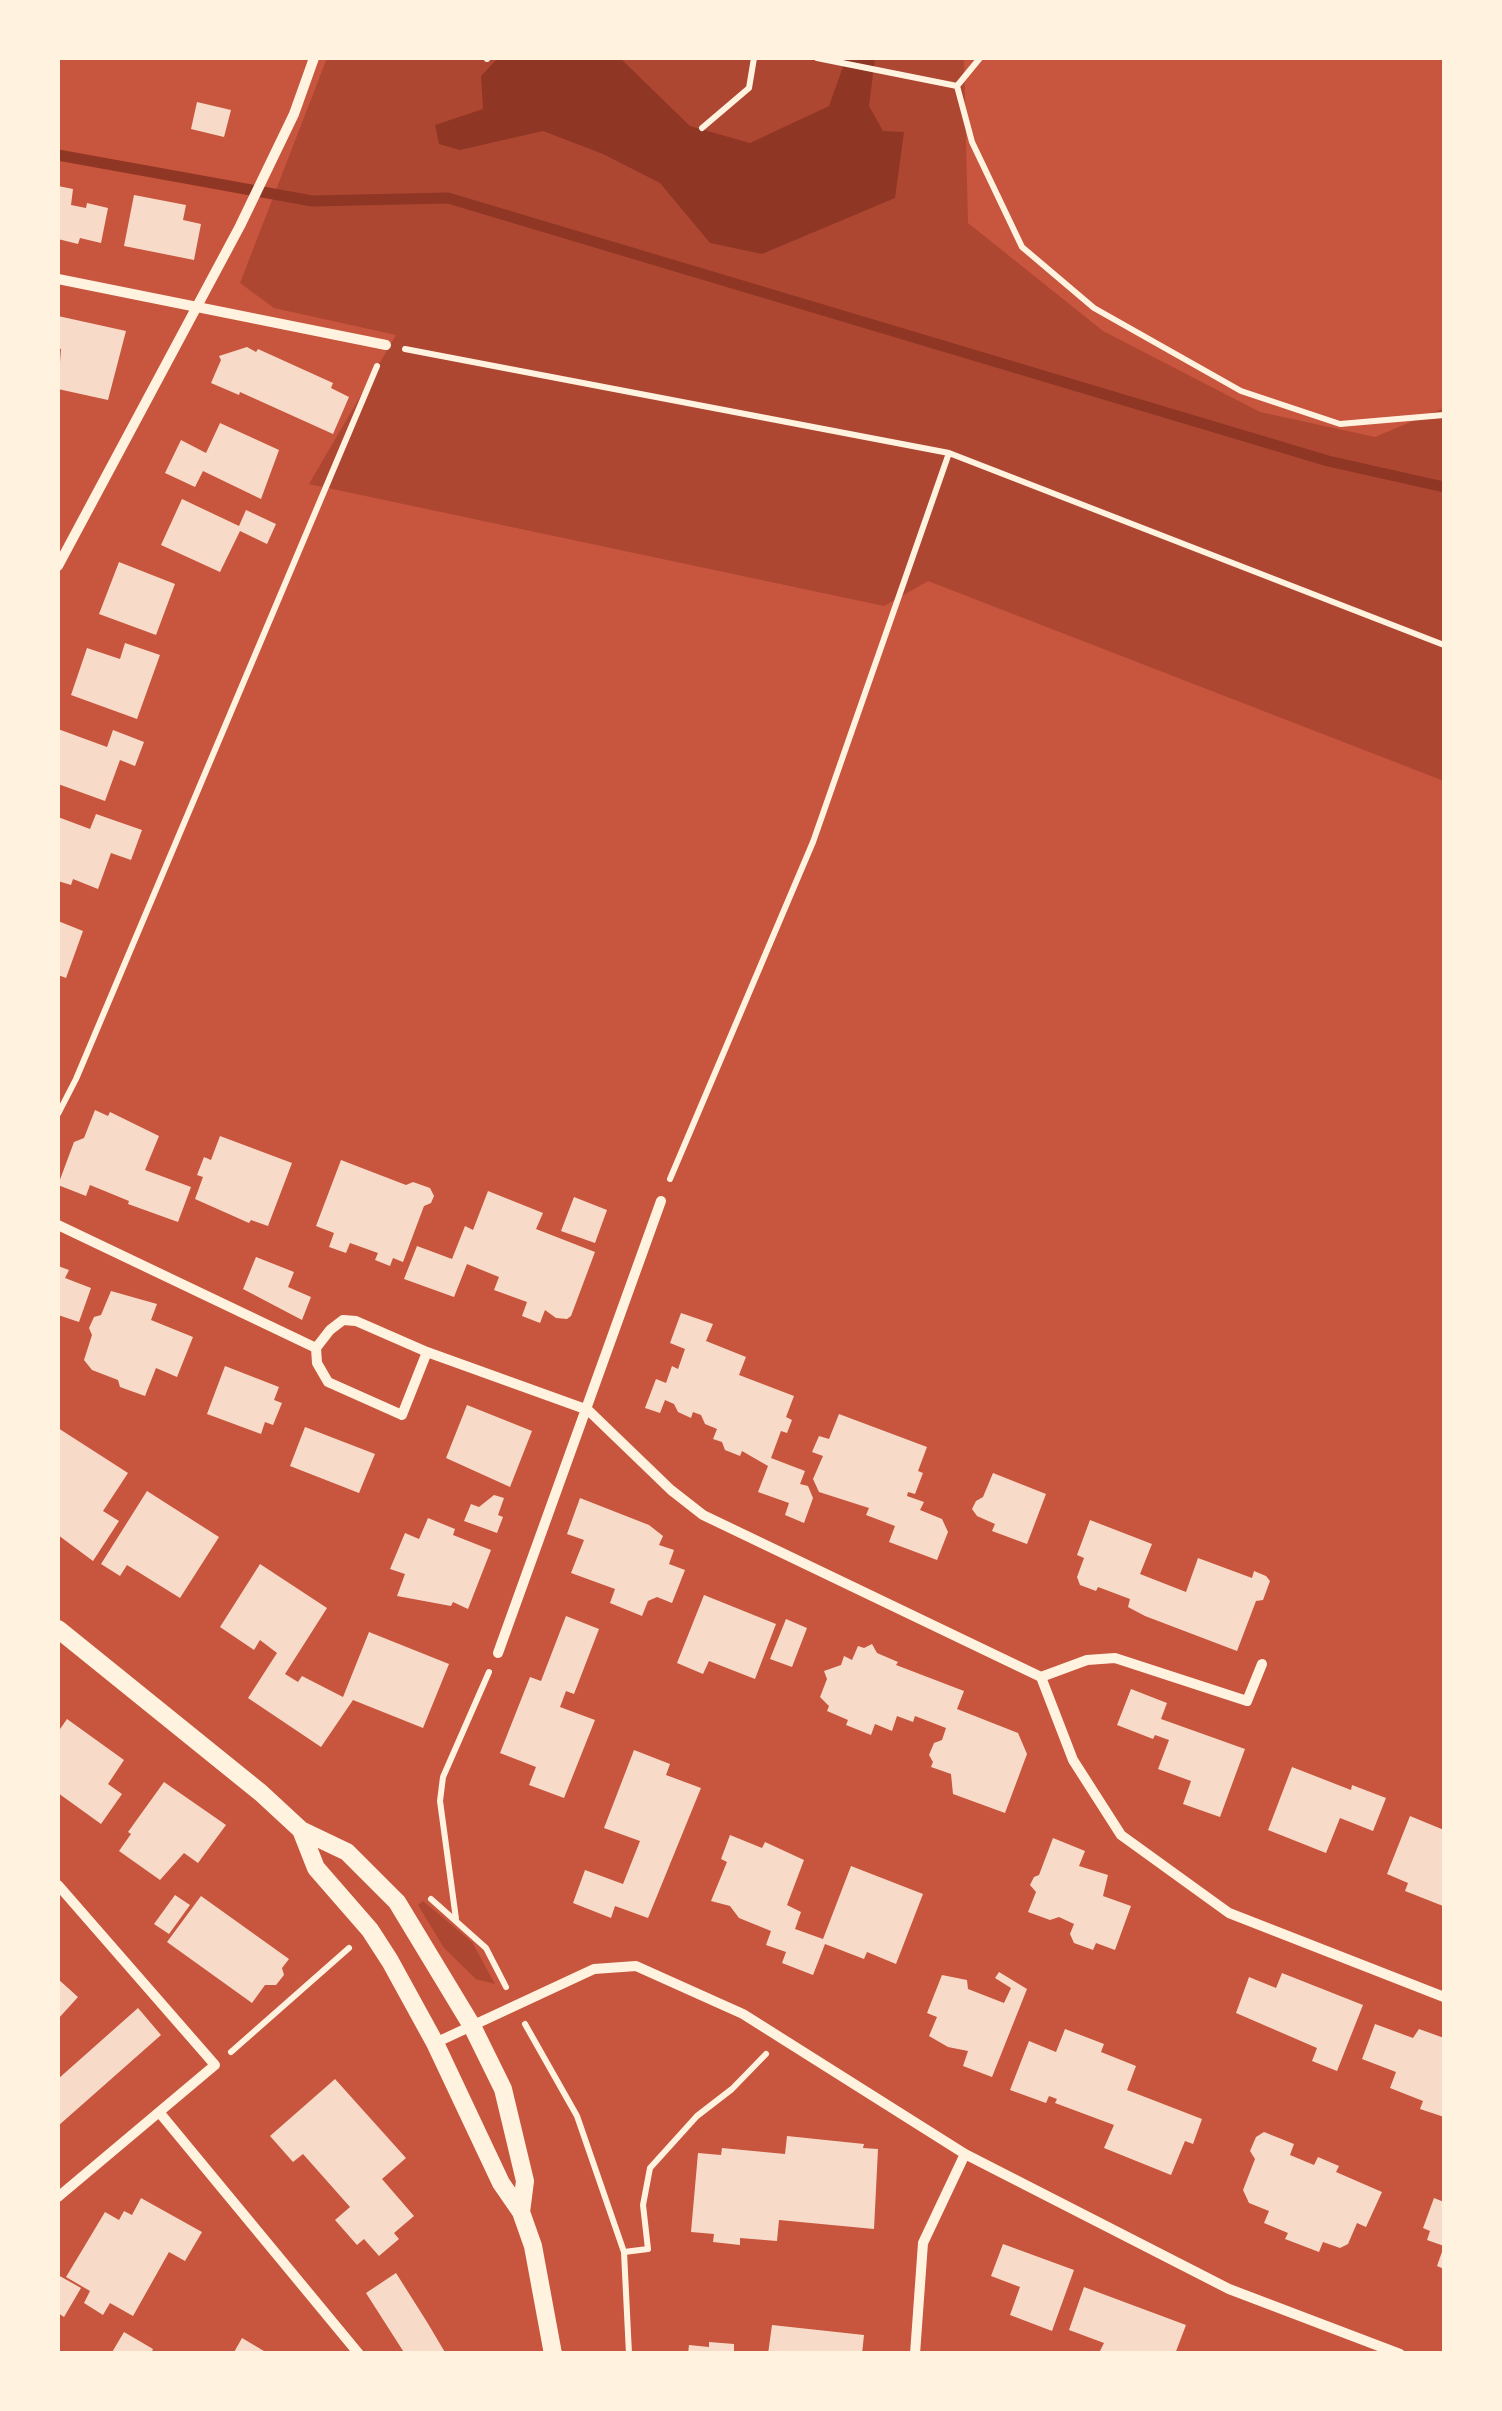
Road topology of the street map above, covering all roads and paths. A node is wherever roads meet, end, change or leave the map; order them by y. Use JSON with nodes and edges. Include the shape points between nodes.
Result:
{"nodes":[{"id":1,"x":314,"y":58,"type":"edge"},
{"id":2,"x":754,"y":58,"type":"edge"},
{"id":3,"x":817,"y":58,"type":"edge"},
{"id":4,"x":980,"y":58,"type":"edge"},
{"id":5,"x":956,"y":86,"type":"junction"},
{"id":6,"x":702,"y":128,"type":"dead end"},
{"id":7,"x":58,"y":280,"type":"edge"},
{"id":8,"x":195,"y":309,"type":"junction"},
{"id":9,"x":386,"y":345,"type":"junction"},
{"id":10,"x":1444,"y":415,"type":"edge"},
{"id":11,"x":950,"y":453,"type":"junction"},
{"id":12,"x":58,"y":566,"type":"edge"},
{"id":13,"x":1444,"y":645,"type":"edge"},
{"id":14,"x":58,"y":1114,"type":"edge"},
{"id":15,"x":661,"y":1201,"type":"joint"},
{"id":16,"x":58,"y":1225,"type":"edge"},
{"id":17,"x":316,"y":1348,"type":"junction"},
{"id":18,"x":428,"y":1352,"type":"junction"},
{"id":19,"x":588,"y":1410,"type":"junction"},
{"id":20,"x":58,"y":1629,"type":"edge"},
{"id":21,"x":498,"y":1653,"type":"joint"},
{"id":22,"x":1262,"y":1664,"type":"dead end"},
{"id":23,"x":1041,"y":1676,"type":"junction"},
{"id":24,"x":301,"y":1830,"type":"junction"},
{"id":25,"x":58,"y":1885,"type":"edge"},
{"id":26,"x":456,"y":1920,"type":"dead end"},
{"id":27,"x":370,"y":1930,"type":"junction"},
{"id":28,"x":1444,"y":1996,"type":"edge"},
{"id":29,"x":517,"y":2005,"type":"junction"},
{"id":30,"x":472,"y":2026,"type":"junction"},
{"id":31,"x":781,"y":2038,"type":"junction"},
{"id":32,"x":434,"y":2043,"type":"junction"},
{"id":33,"x":214,"y":2065,"type":"junction"},
{"id":34,"x":159,"y":2112,"type":"junction"},
{"id":35,"x":965,"y":2154,"type":"junction"},
{"id":36,"x":58,"y":2197,"type":"edge"},
{"id":37,"x":522,"y":2212,"type":"junction"},
{"id":38,"x":624,"y":2252,"type":"junction"},
{"id":39,"x":359,"y":2354,"type":"edge"},
{"id":40,"x":553,"y":2354,"type":"edge"},
{"id":41,"x":629,"y":2354,"type":"edge"},
{"id":42,"x":916,"y":2354,"type":"edge"},
{"id":43,"x":1400,"y":2354,"type":"edge"}],
"edges":[{"from":1,"to":8,"type":"street","via":[[294,114]]},
{"from":2,"to":6,"type":"path","via":[[749,88]]},
{"from":3,"to":5,"type":"path"},
{"from":4,"to":5,"type":"path"},
{"from":5,"to":10,"type":"path","via":[[972,142],[1022,247],[1094,308],[1242,391],[1340,424]]},
{"from":7,"to":8,"type":"street"},
{"from":8,"to":9,"type":"street"},
{"from":8,"to":12,"type":"street"},
{"from":9,"to":11,"type":"path"},
{"from":9,"to":14,"type":"path"},
{"from":11,"to":13,"type":"path"},
{"from":11,"to":15,"type":"path","via":[[813,842]]},
{"from":15,"to":19,"type":"street"},
{"from":16,"to":17,"type":"street"},
{"from":17,"to":18,"type":"street","via":[[343,1320]]},
{"from":17,"to":18,"type":"street","via":[[328,1382],[402,1415]]},
{"from":18,"to":19,"type":"street"},
{"from":19,"to":21,"type":"street"},
{"from":19,"to":23,"type":"street","via":[[702,1515]]},
{"from":20,"to":24,"type":"street"},
{"from":21,"to":26,"type":"path","via":[[443,1777]]},
{"from":22,"to":23,"type":"street","via":[[1247,1701],[1114,1658]]},
{"from":23,"to":28,"type":"street","via":[[1072,1760],[1122,1835],[1229,1913]]},
{"from":24,"to":27,"type":"street","via":[[316,1868]]},
{"from":24,"to":30,"type":"street","via":[[347,1852],[397,1902]]},
{"from":25,"to":33,"type":"street"},
{"from":27,"to":32,"type":"street"},
{"from":27,"to":33,"type":"path"},
{"from":29,"to":30,"type":"street"},
{"from":29,"to":31,"type":"street","via":[[594,1969],[636,1966]]},
{"from":29,"to":38,"type":"path","via":[[577,2116]]},
{"from":30,"to":32,"type":"street"},
{"from":30,"to":37,"type":"street","via":[[503,2089],[525,2181]]},
{"from":31,"to":35,"type":"street"},
{"from":31,"to":38,"type":"path","via":[[650,2168],[643,2205],[648,2249]]},
{"from":32,"to":37,"type":"street","via":[[500,2184]]},
{"from":33,"to":34,"type":"street"},
{"from":34,"to":36,"type":"street"},
{"from":34,"to":39,"type":"street"},
{"from":35,"to":42,"type":"street","via":[[924,2243]]},
{"from":35,"to":43,"type":"street","via":[[1229,2289]]},
{"from":37,"to":40,"type":"street"},
{"from":38,"to":41,"type":"path"}]}
